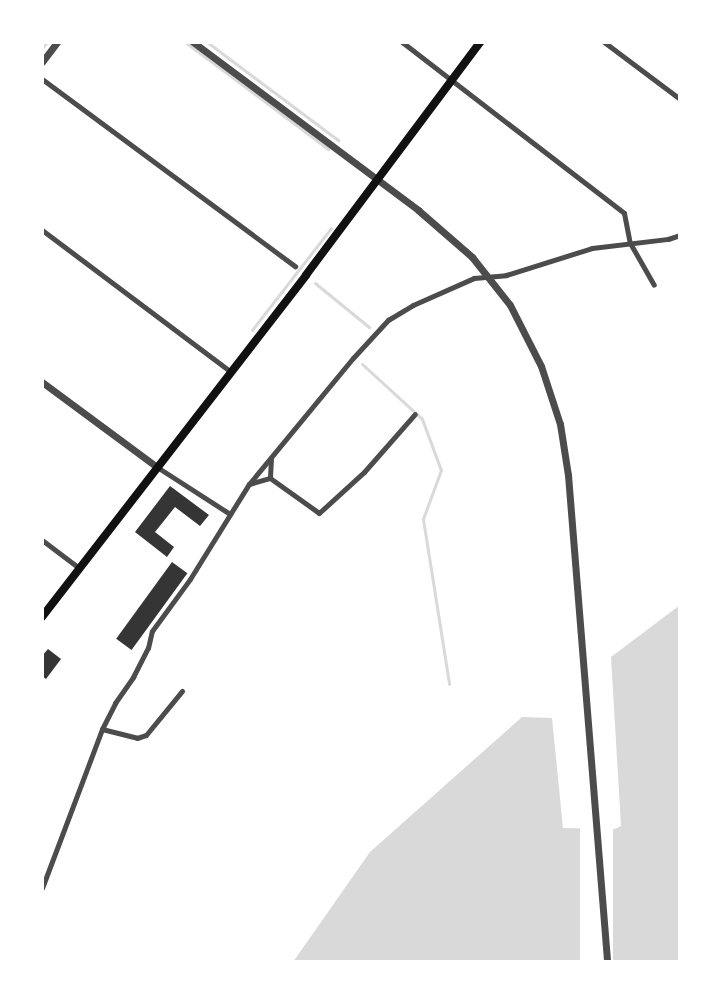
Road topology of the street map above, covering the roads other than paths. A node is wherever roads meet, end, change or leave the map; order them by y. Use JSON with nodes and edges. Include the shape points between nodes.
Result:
{"nodes":[{"id":1,"x":57,"y":42,"type":"edge"},
{"id":2,"x":193,"y":42,"type":"edge"},
{"id":3,"x":402,"y":42,"type":"edge"},
{"id":4,"x":480,"y":42,"type":"edge"},
{"id":5,"x":604,"y":42,"type":"edge"},
{"id":6,"x":42,"y":62,"type":"edge"},
{"id":7,"x":42,"y":79,"type":"edge"},
{"id":8,"x":452,"y":79,"type":"junction"},
{"id":9,"x":680,"y":99,"type":"edge"},
{"id":10,"x":377,"y":180,"type":"junction"},
{"id":11,"x":42,"y":230,"type":"edge"},
{"id":12,"x":680,"y":235,"type":"edge"},
{"id":13,"x":630,"y":243,"type":"junction"},
{"id":14,"x":295,"y":266,"type":"dead end"},
{"id":15,"x":490,"y":276,"type":"junction"},
{"id":16,"x":654,"y":285,"type":"dead end"},
{"id":17,"x":231,"y":372,"type":"junction"},
{"id":18,"x":42,"y":382,"type":"edge"},
{"id":19,"x":415,"y":414,"type":"dead end"},
{"id":20,"x":271,"y":456,"type":"junction"},
{"id":21,"x":157,"y":467,"type":"junction"},
{"id":22,"x":270,"y":478,"type":"junction"},
{"id":23,"x":249,"y":484,"type":"junction"},
{"id":24,"x":230,"y":514,"type":"junction"},
{"id":25,"x":42,"y":540,"type":"edge"},
{"id":26,"x":79,"y":568,"type":"junction"},
{"id":27,"x":42,"y":617,"type":"edge"},
{"id":28,"x":182,"y":691,"type":"dead end"},
{"id":29,"x":102,"y":729,"type":"junction"},
{"id":30,"x":42,"y":872,"type":"edge"},
{"id":31,"x":49,"y":874,"type":"junction"},
{"id":32,"x":42,"y":888,"type":"edge"},
{"id":33,"x":607,"y":962,"type":"edge"}],
"edges":[{"from":1,"to":6,"type":"street"},
{"from":2,"to":10,"type":"street"},
{"from":3,"to":8,"type":"street"},
{"from":4,"to":8,"type":"main road"},
{"from":5,"to":9,"type":"street"},
{"from":7,"to":14,"type":"street"},
{"from":8,"to":10,"type":"main road"},
{"from":8,"to":13,"type":"street","via":[[624,213]]},
{"from":10,"to":15,"type":"street","via":[[451,238]]},
{"from":10,"to":17,"type":"main road"},
{"from":11,"to":17,"type":"street"},
{"from":12,"to":13,"type":"street"},
{"from":13,"to":15,"type":"street","via":[[591,248],[506,275]]},
{"from":13,"to":16,"type":"street"},
{"from":15,"to":20,"type":"street","via":[[474,278],[388,320]]},
{"from":15,"to":33,"type":"street","via":[[526,334],[560,424],[569,486]]},
{"from":17,"to":21,"type":"main road"},
{"from":18,"to":21,"type":"street"},
{"from":19,"to":22,"type":"street","via":[[364,472],[320,513]]},
{"from":20,"to":22,"type":"street"},
{"from":20,"to":23,"type":"street"},
{"from":21,"to":24,"type":"street"},
{"from":21,"to":26,"type":"main road"},
{"from":22,"to":23,"type":"street"},
{"from":23,"to":24,"type":"street"},
{"from":24,"to":29,"type":"street","via":[[152,631],[148,648]]},
{"from":25,"to":26,"type":"street"},
{"from":26,"to":27,"type":"main road"},
{"from":28,"to":29,"type":"street","via":[[146,735],[137,738]]},
{"from":29,"to":31,"type":"street"},
{"from":30,"to":31,"type":"street"},
{"from":31,"to":32,"type":"street"}]}
